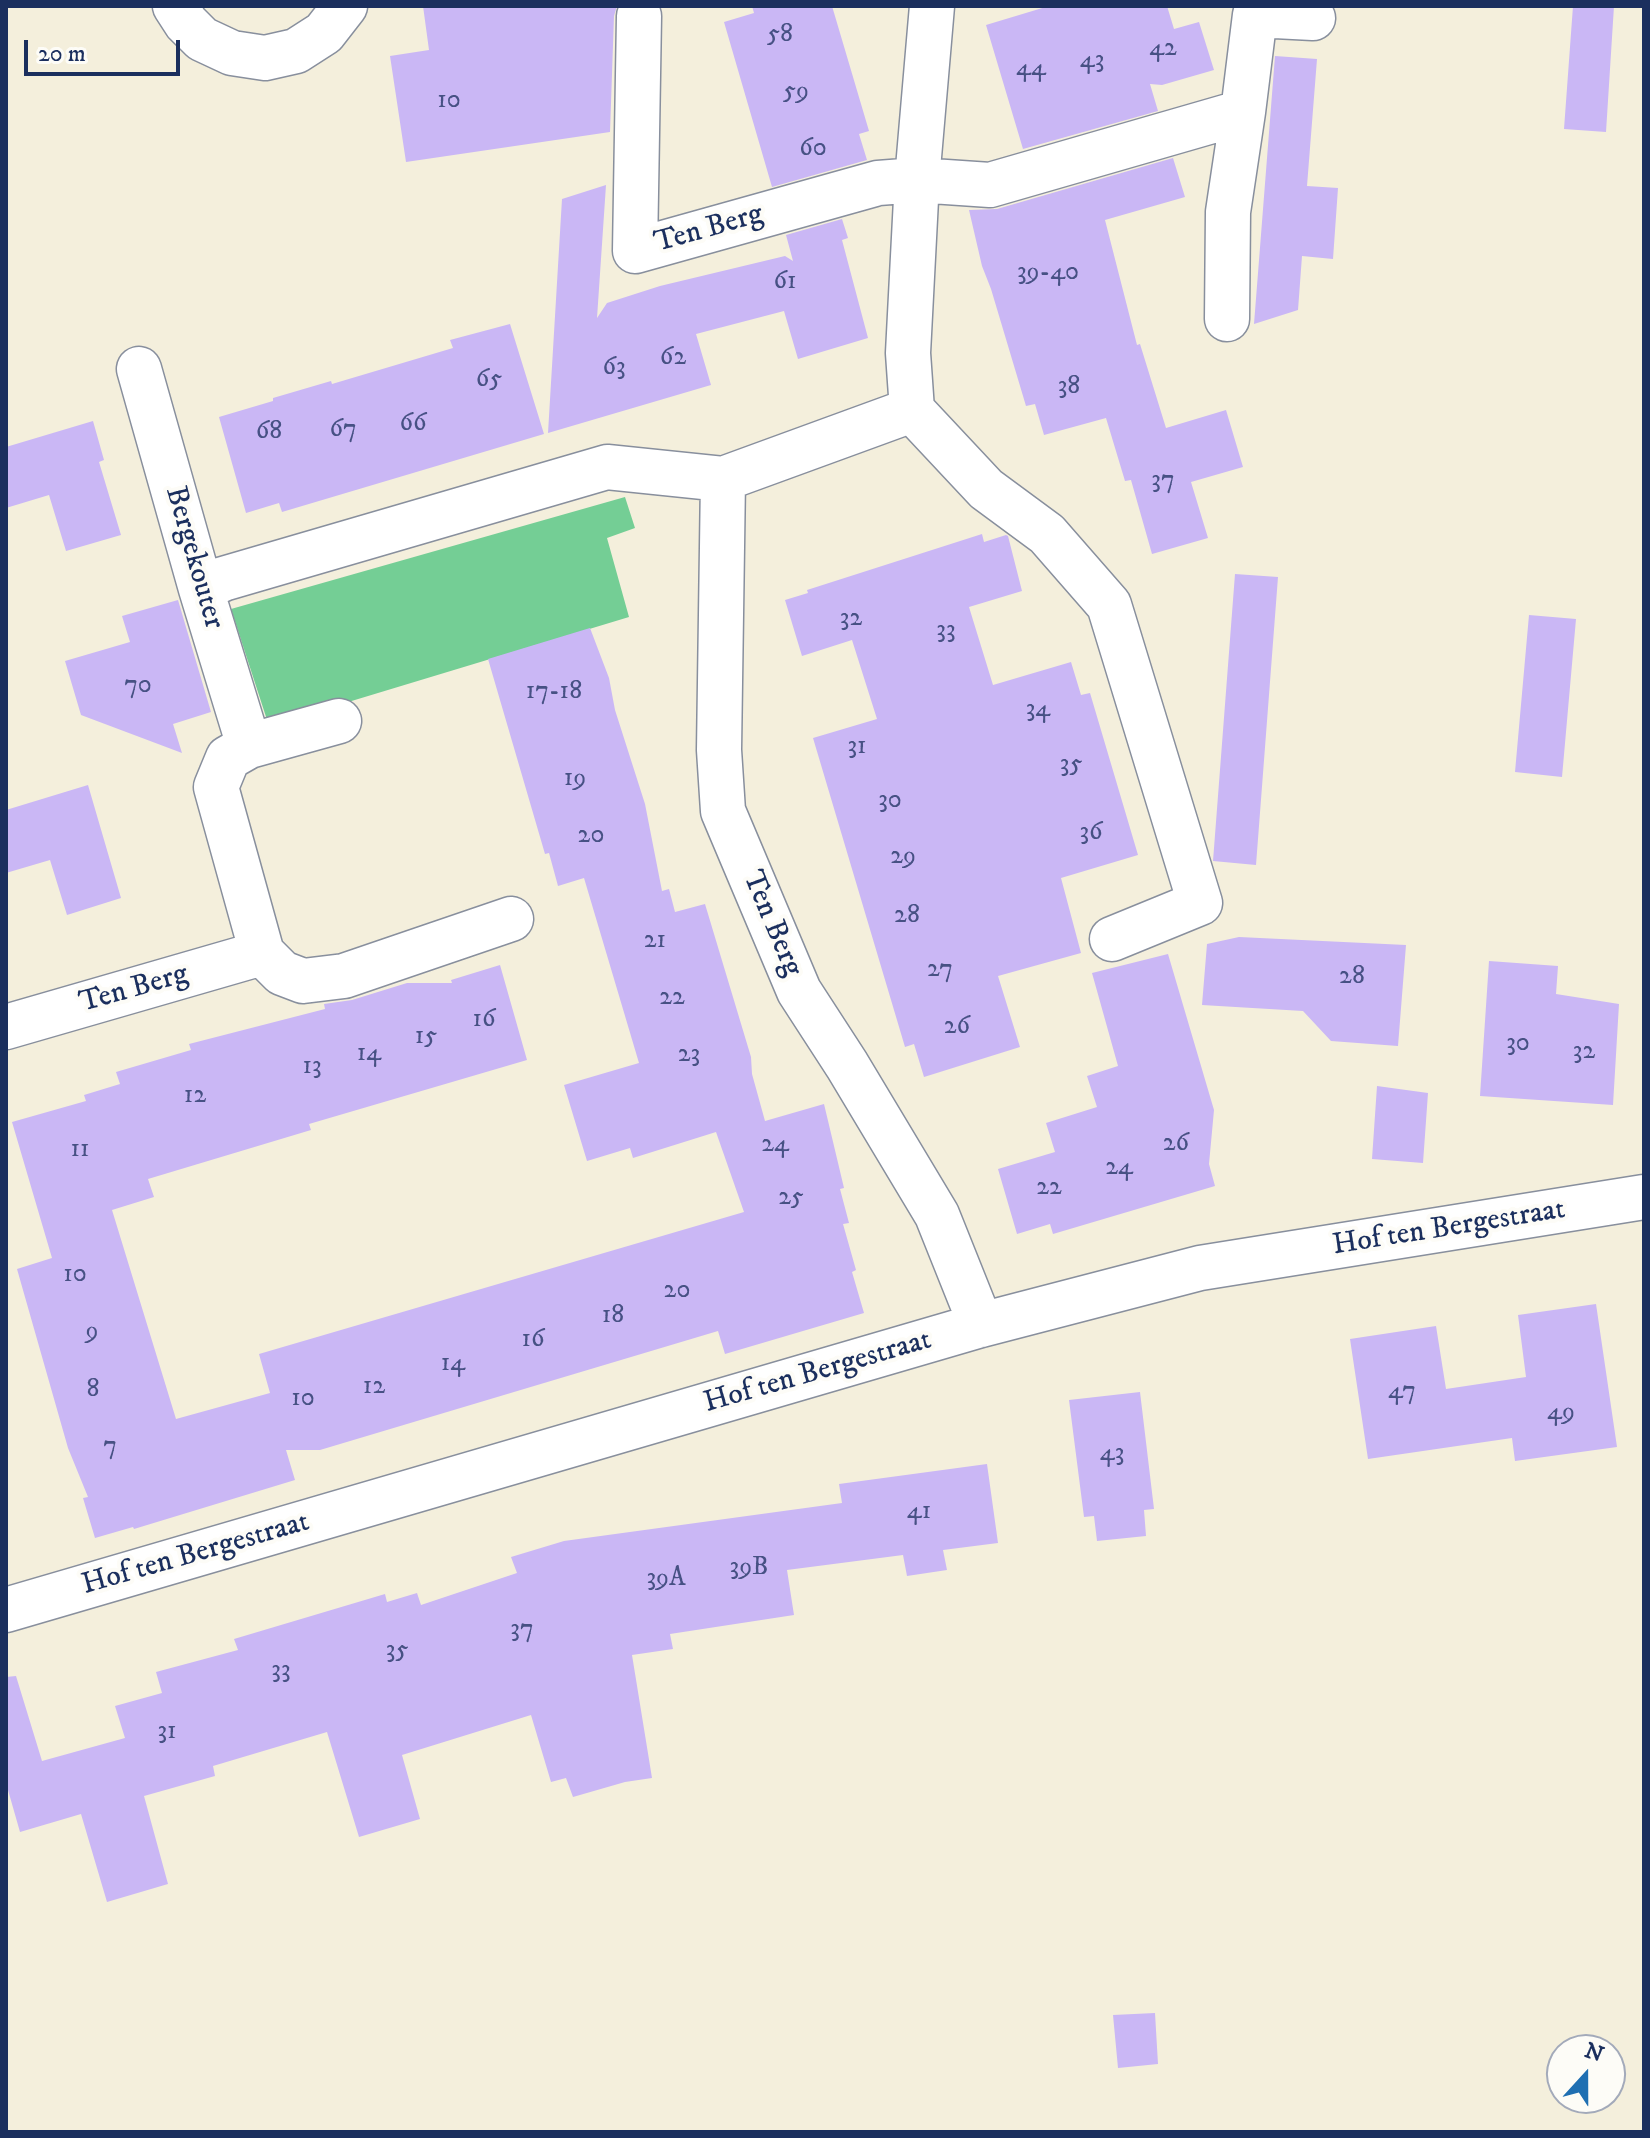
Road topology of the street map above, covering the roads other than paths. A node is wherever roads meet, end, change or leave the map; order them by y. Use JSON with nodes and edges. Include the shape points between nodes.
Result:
{"nodes":[{"id":1,"x":175,"y":6,"type":"edge"},
{"id":2,"x":345,"y":6,"type":"edge"},
{"id":3,"x":932,"y":6,"type":"edge"},
{"id":4,"x":639,"y":16,"type":"dead end"},
{"id":5,"x":1313,"y":18,"type":"dead end"},
{"id":6,"x":1243,"y":112,"type":"junction"},
{"id":7,"x":917,"y":180,"type":"junction"},
{"id":8,"x":1227,"y":319,"type":"dead end"},
{"id":9,"x":139,"y":369,"type":"dead end"},
{"id":10,"x":912,"y":410,"type":"junction"},
{"id":11,"x":723,"y":479,"type":"junction"},
{"id":12,"x":201,"y":589,"type":"junction"},
{"id":13,"x":339,"y":721,"type":"dead end"},
{"id":14,"x":249,"y":746,"type":"junction"},
{"id":15,"x":511,"y":919,"type":"dead end"},
{"id":16,"x":1112,"y":939,"type":"dead end"},
{"id":17,"x":262,"y":953,"type":"junction"},
{"id":18,"x":6,"y":1027,"type":"edge"},
{"id":19,"x":1644,"y":1197,"type":"edge"},
{"id":20,"x":981,"y":1325,"type":"junction"},
{"id":21,"x":6,"y":1610,"type":"edge"}],
"edges":[{"from":1,"to":2,"type":"street","via":[[202,39],[232,53],[265,58],[296,51],[324,33]]},
{"from":3,"to":7,"type":"street"},
{"from":4,"to":7,"type":"street","name":"Ten Berg","via":[[635,251],[878,183]]},
{"from":5,"to":6,"type":"street","via":[[1255,15]]},
{"from":6,"to":7,"type":"street","name":"Ten Berg","via":[[990,185]]},
{"from":6,"to":8,"type":"street","via":[[1228,212]]},
{"from":7,"to":10,"type":"street","via":[[908,353]]},
{"from":9,"to":12,"type":"street","name":"Bergekouter"},
{"from":10,"to":11,"type":"street"},
{"from":10,"to":16,"type":"street","via":[[986,489],[1047,534],[1109,605],[1200,903]]},
{"from":11,"to":12,"type":"street","via":[[607,467]]},
{"from":11,"to":20,"type":"street","name":"Ten Berg","via":[[723,811],[799,991],[937,1215]]},
{"from":12,"to":14,"type":"street","name":"Bergekouter"},
{"from":13,"to":14,"type":"street"},
{"from":14,"to":17,"type":"street","via":[[228,758],[216,787]]},
{"from":15,"to":17,"type":"street","via":[[344,976],[303,981],[282,973]]},
{"from":17,"to":18,"type":"street","name":"Ten Berg"},
{"from":19,"to":20,"type":"street","name":"Hof ten Bergestraat","via":[[1200,1268]]},
{"from":20,"to":21,"type":"street","name":"Hof ten Bergestraat"}]}
